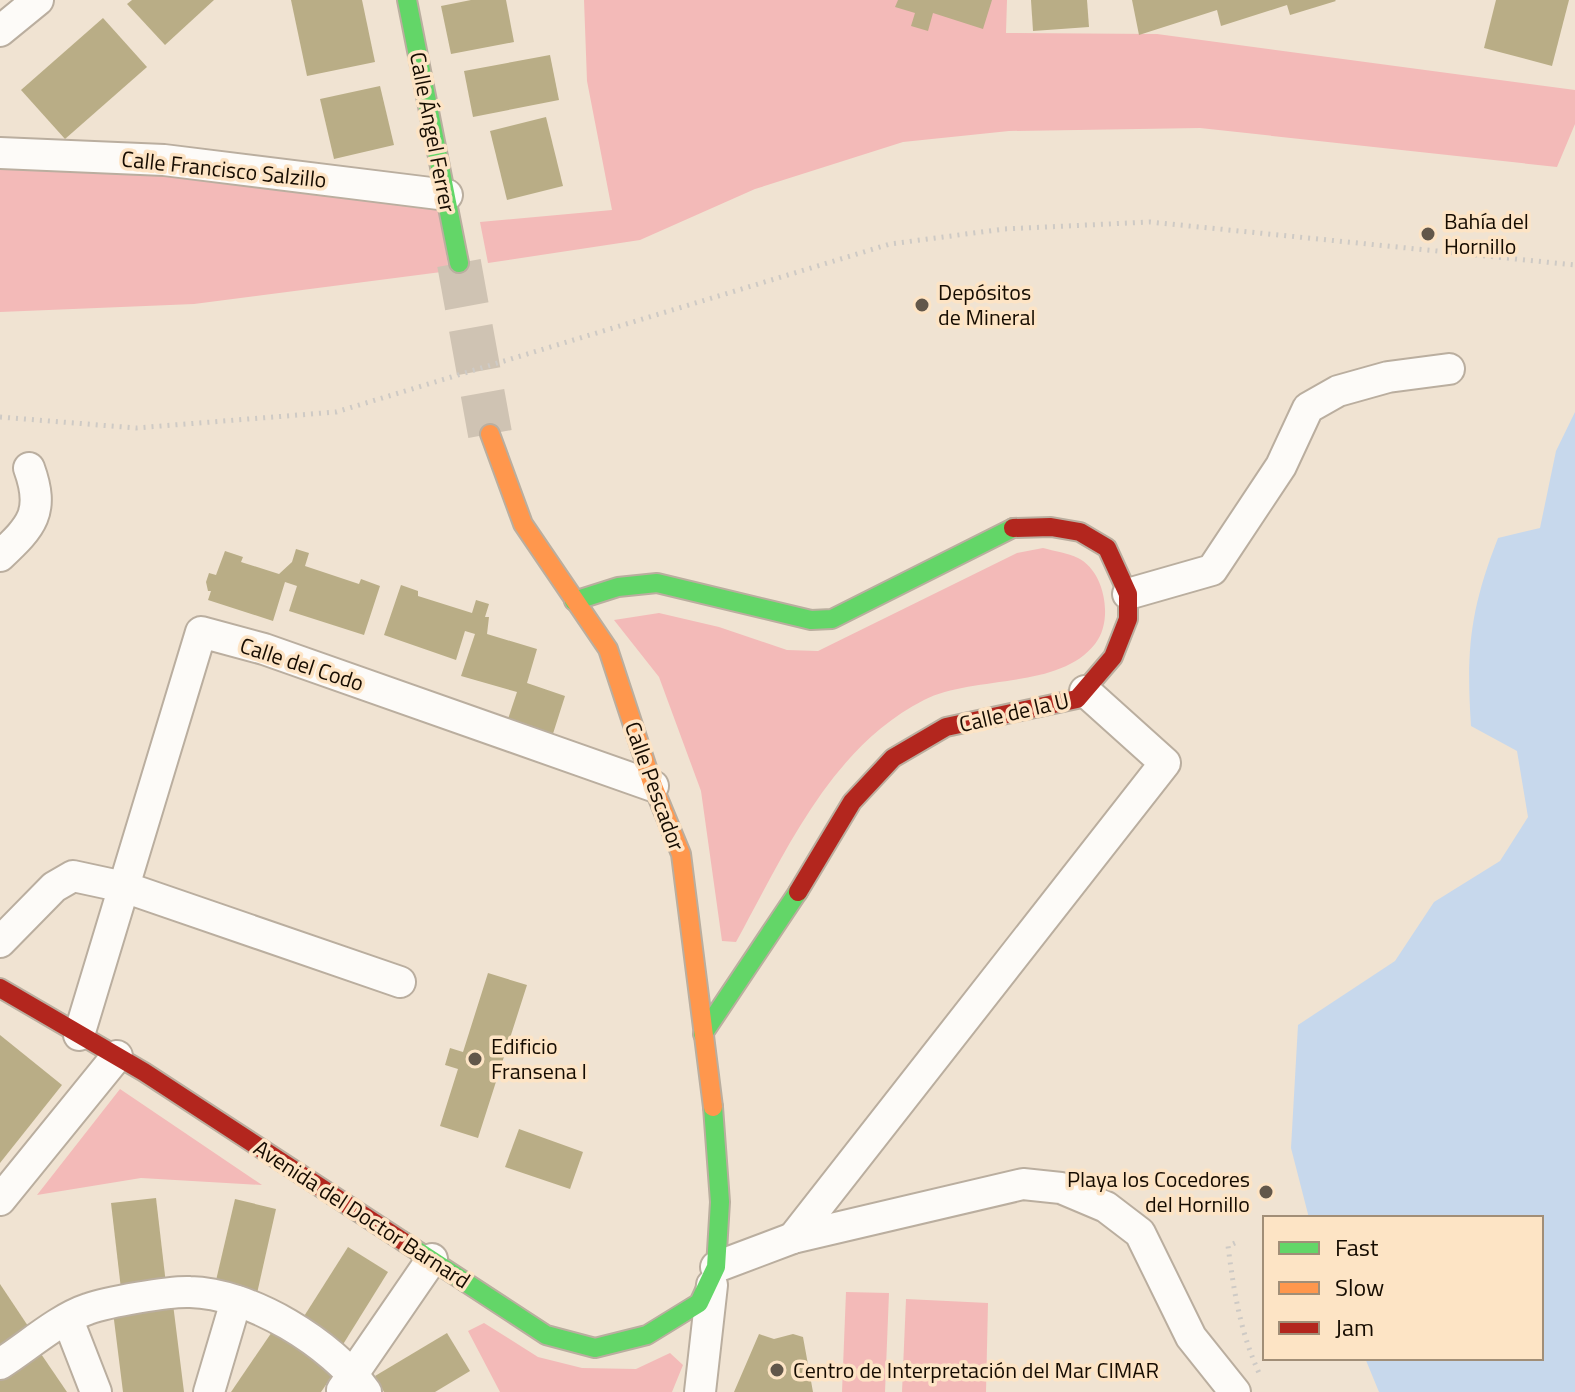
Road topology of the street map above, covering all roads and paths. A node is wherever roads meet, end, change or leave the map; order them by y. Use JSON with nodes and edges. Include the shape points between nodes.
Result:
{"nodes":[{"id":1,"x":38,"y":0,"type":"edge"},
{"id":2,"x":407,"y":0,"type":"edge"},
{"id":3,"x":0,"y":31,"type":"edge"},
{"id":4,"x":0,"y":153,"type":"edge"},
{"id":5,"x":447,"y":195,"type":"junction"},
{"id":6,"x":459,"y":263,"type":"tunnel mouth"},
{"id":7,"x":1575,"y":265,"type":"edge"},
{"id":8,"x":1449,"y":369,"type":"dead end"},
{"id":9,"x":0,"y":417,"type":"edge"},
{"id":10,"x":490,"y":434,"type":"tunnel mouth"},
{"id":11,"x":29,"y":468,"type":"dead end"},
{"id":12,"x":0,"y":556,"type":"edge"},
{"id":13,"x":1128,"y":594,"type":"junction"},
{"id":14,"x":574,"y":601,"type":"junction"},
{"id":15,"x":1085,"y":691,"type":"junction"},
{"id":16,"x":653,"y":786,"type":"junction"},
{"id":17,"x":124,"y":887,"type":"junction"},
{"id":18,"x":0,"y":942,"type":"edge"},
{"id":19,"x":400,"y":982,"type":"dead end"},
{"id":20,"x":0,"y":988,"type":"edge"},
{"id":21,"x":703,"y":1034,"type":"junction"},
{"id":22,"x":79,"y":1035,"type":"junction"},
{"id":23,"x":117,"y":1056,"type":"junction"},
{"id":24,"x":0,"y":1200,"type":"edge"},
{"id":25,"x":793,"y":1238,"type":"junction"},
{"id":26,"x":1235,"y":1243,"type":"dead end"},
{"id":27,"x":432,"y":1259,"type":"junction"},
{"id":28,"x":714,"y":1275,"type":"junction"},
{"id":29,"x":236,"y":1301,"type":"junction"},
{"id":30,"x":68,"y":1320,"type":"junction"},
{"id":31,"x":0,"y":1364,"type":"edge"},
{"id":32,"x":1248,"y":1385,"type":"edge"},
{"id":33,"x":353,"y":1386,"type":"edge"},
{"id":34,"x":96,"y":1392,"type":"edge"},
{"id":35,"x":209,"y":1392,"type":"edge"},
{"id":36,"x":700,"y":1392,"type":"edge"}],
"edges":[{"from":1,"to":3,"type":"street"},
{"from":2,"to":5,"type":"street","name":"Calle Ángel Ferrer"},
{"from":4,"to":5,"type":"street","name":"Calle Francisco Salzillo","via":[[164,160]]},
{"from":5,"to":6,"type":"street","name":"Calle Ángel Ferrer"},
{"from":7,"to":9,"type":"path","via":[[1150,222],[1004,229],[890,244],[336,412],[136,428]]},
{"from":8,"to":13,"type":"street","via":[[1388,377],[1338,391],[1308,408],[1281,466],[1212,570]]},
{"from":10,"to":14,"type":"street","name":"Calle Pescador","via":[[523,524]]},
{"from":11,"to":12,"type":"street","via":[[38,492],[36,511],[25,533]]},
{"from":13,"to":14,"type":"street","via":[[1107,548],[1080,532],[1051,527],[1011,528],[832,619],[811,620],[657,583],[618,587]]},
{"from":13,"to":15,"type":"street","name":"Calle de la U","via":[[1128,619],[1113,657]]},
{"from":14,"to":16,"type":"street","name":"Calle Pescador","via":[[608,649]]},
{"from":15,"to":21,"type":"street","name":"Calle de la U","via":[[1077,699],[946,727],[893,758],[852,802]]},
{"from":15,"to":25,"type":"street","via":[[1165,763]]},
{"from":16,"to":17,"type":"street","name":"Calle del Codo","via":[[264,649],[201,632]]},
{"from":16,"to":21,"type":"street","name":"Calle Pescador","via":[[681,854]]},
{"from":17,"to":18,"type":"street","via":[[73,876],[54,887]]},
{"from":17,"to":19,"type":"street"},
{"from":17,"to":22,"type":"street","name":"Calle del Codo"},
{"from":20,"to":22,"type":"street","name":"Avenida del Doctor Barnard"},
{"from":21,"to":28,"type":"street","name":"Calle Pescador","via":[[720,1202]]},
{"from":22,"to":23,"type":"street","name":"Avenida del Doctor Barnard"},
{"from":23,"to":24,"type":"street"},
{"from":23,"to":27,"type":"street","name":"Avenida del Doctor Barnard"},
{"from":25,"to":28,"type":"street"},
{"from":25,"to":32,"type":"street","via":[[1023,1184],[1061,1188],[1106,1207],[1140,1233],[1191,1337]]},
{"from":26,"to":32,"type":"path","via":[[1228,1246],[1247,1349]]},
{"from":27,"to":28,"type":"street","name":"Avenida del Doctor Barnard","via":[[546,1335],[595,1348],[647,1335],[699,1303]]},
{"from":27,"to":33,"type":"street"},
{"from":28,"to":36,"type":"street"},
{"from":29,"to":30,"type":"street","via":[[190,1292],[87,1309]]},
{"from":29,"to":33,"type":"street","via":[[271,1315]]},
{"from":29,"to":35,"type":"street"},
{"from":30,"to":31,"type":"street"},
{"from":30,"to":34,"type":"street"}]}
